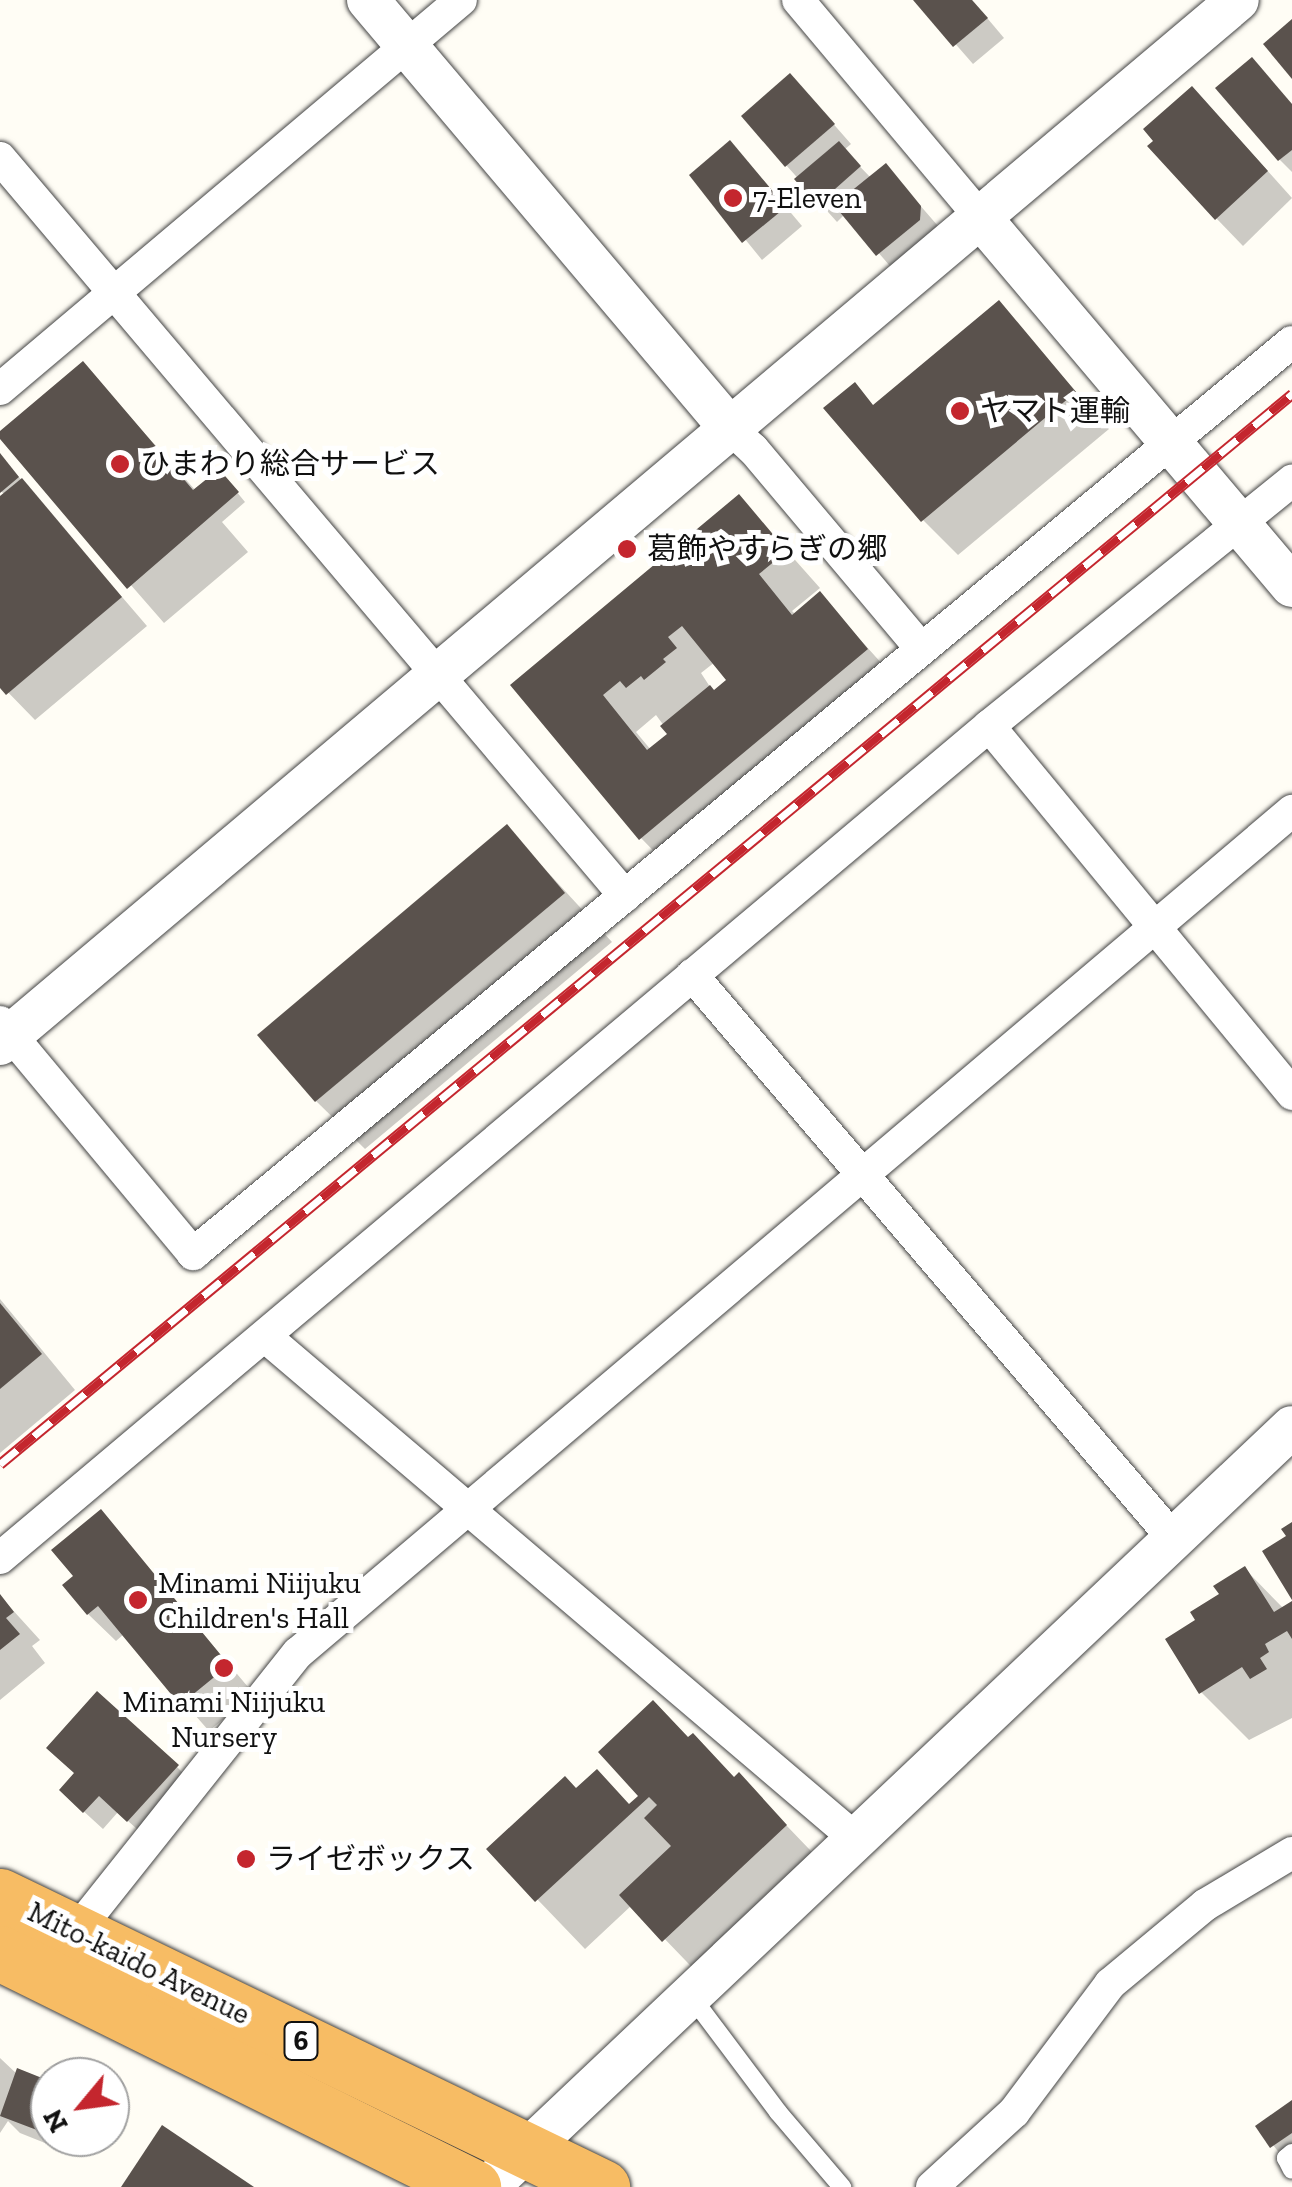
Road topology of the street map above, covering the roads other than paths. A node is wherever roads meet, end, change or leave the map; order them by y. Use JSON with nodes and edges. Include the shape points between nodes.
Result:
{"nodes":[{"id":1,"x":368,"y":0,"type":"edge"},
{"id":2,"x":461,"y":0,"type":"edge"},
{"id":3,"x":798,"y":0,"type":"edge"},
{"id":4,"x":1238,"y":0,"type":"edge"},
{"id":5,"x":407,"y":46,"type":"junction"},
{"id":6,"x":0,"y":158,"type":"edge"},
{"id":7,"x":980,"y":218,"type":"junction"},
{"id":8,"x":114,"y":292,"type":"junction"},
{"id":9,"x":1292,"y":342,"type":"edge"},
{"id":10,"x":0,"y":389,"type":"edge"},
{"id":11,"x":729,"y":428,"type":"junction"},
{"id":12,"x":1168,"y":444,"type":"junction"},
{"id":13,"x":1292,"y":480,"type":"edge"},
{"id":14,"x":1238,"y":525,"type":"junction"},
{"id":15,"x":1292,"y":586,"type":"edge"},
{"id":16,"x":920,"y":647,"type":"junction"},
{"id":17,"x":437,"y":676,"type":"junction"},
{"id":18,"x":988,"y":726,"type":"junction"},
{"id":19,"x":1292,"y":811,"type":"edge"},
{"id":20,"x":625,"y":896,"type":"junction"},
{"id":21,"x":1154,"y":928,"type":"junction"},
{"id":22,"x":692,"y":975,"type":"junction"},
{"id":23,"x":4,"y":1034,"type":"edge"},
{"id":24,"x":1292,"y":1094,"type":"edge"},
{"id":25,"x":865,"y":1177,"type":"junction"},
{"id":26,"x":267,"y":1338,"type":"junction"},
{"id":27,"x":1292,"y":1428,"type":"edge"},
{"id":28,"x":472,"y":1510,"type":"junction"},
{"id":29,"x":1172,"y":1537,"type":"junction"},
{"id":30,"x":0,"y":1558,"type":"edge"},
{"id":31,"x":857,"y":1840,"type":"junction"},
{"id":32,"x":1292,"y":1853,"type":"edge"},
{"id":33,"x":0,"y":1896,"type":"edge"},
{"id":34,"x":75,"y":1932,"type":"junction"},
{"id":35,"x":0,"y":1952,"type":"edge"},
{"id":36,"x":691,"y":1996,"type":"junction"},
{"id":37,"x":1292,"y":2153,"type":"edge"},
{"id":38,"x":508,"y":2170,"type":"edge"},
{"id":39,"x":1292,"y":2170,"type":"edge"},
{"id":40,"x":473,"y":2187,"type":"edge"},
{"id":41,"x":602,"y":2187,"type":"edge"},
{"id":42,"x":842,"y":2187,"type":"edge"},
{"id":43,"x":932,"y":2187,"type":"edge"}],
"edges":[{"from":1,"to":5,"type":"street"},
{"from":2,"to":5,"type":"street"},
{"from":3,"to":7,"type":"street"},
{"from":4,"to":7,"type":"street"},
{"from":5,"to":8,"type":"street"},
{"from":5,"to":11,"type":"street"},
{"from":6,"to":8,"type":"street"},
{"from":7,"to":11,"type":"street"},
{"from":7,"to":12,"type":"street"},
{"from":8,"to":10,"type":"street"},
{"from":8,"to":17,"type":"street"},
{"from":9,"to":12,"type":"street"},
{"from":11,"to":16,"type":"street"},
{"from":11,"to":17,"type":"street"},
{"from":12,"to":14,"type":"street"},
{"from":12,"to":16,"type":"street"},
{"from":13,"to":14,"type":"street"},
{"from":14,"to":15,"type":"street"},
{"from":14,"to":18,"type":"street"},
{"from":16,"to":20,"type":"street"},
{"from":17,"to":20,"type":"street"},
{"from":17,"to":23,"type":"street"},
{"from":18,"to":21,"type":"street"},
{"from":18,"to":22,"type":"street"},
{"from":19,"to":21,"type":"street"},
{"from":20,"to":23,"type":"street","via":[[193,1254]]},
{"from":21,"to":24,"type":"street"},
{"from":21,"to":25,"type":"street"},
{"from":22,"to":25,"type":"street"},
{"from":22,"to":26,"type":"street"},
{"from":25,"to":28,"type":"street"},
{"from":25,"to":29,"type":"street"},
{"from":26,"to":28,"type":"street"},
{"from":26,"to":30,"type":"street"},
{"from":27,"to":29,"type":"street"},
{"from":28,"to":31,"type":"street"},
{"from":28,"to":34,"type":"street","via":[[298,1653]]},
{"from":29,"to":31,"type":"street"},
{"from":31,"to":36,"type":"street"},
{"from":32,"to":43,"type":"street","via":[[1204,1905],[1110,1984],[1014,2112]]},
{"from":33,"to":34,"type":"highway","name":"Mito-kaido Avenue","number":"6"},
{"from":34,"to":38,"type":"highway","name":"Mito-kaido Avenue","number":"6"},
{"from":35,"to":40,"type":"highway","name":"Mito-kaido Avenue","number":"6"},
{"from":36,"to":38,"type":"street"},
{"from":36,"to":42,"type":"lane"},
{"from":37,"to":39,"type":"lane","via":[[1286,2158]]},
{"from":38,"to":41,"type":"highway","name":"Mito-kaido Avenue","number":"6"}]}
